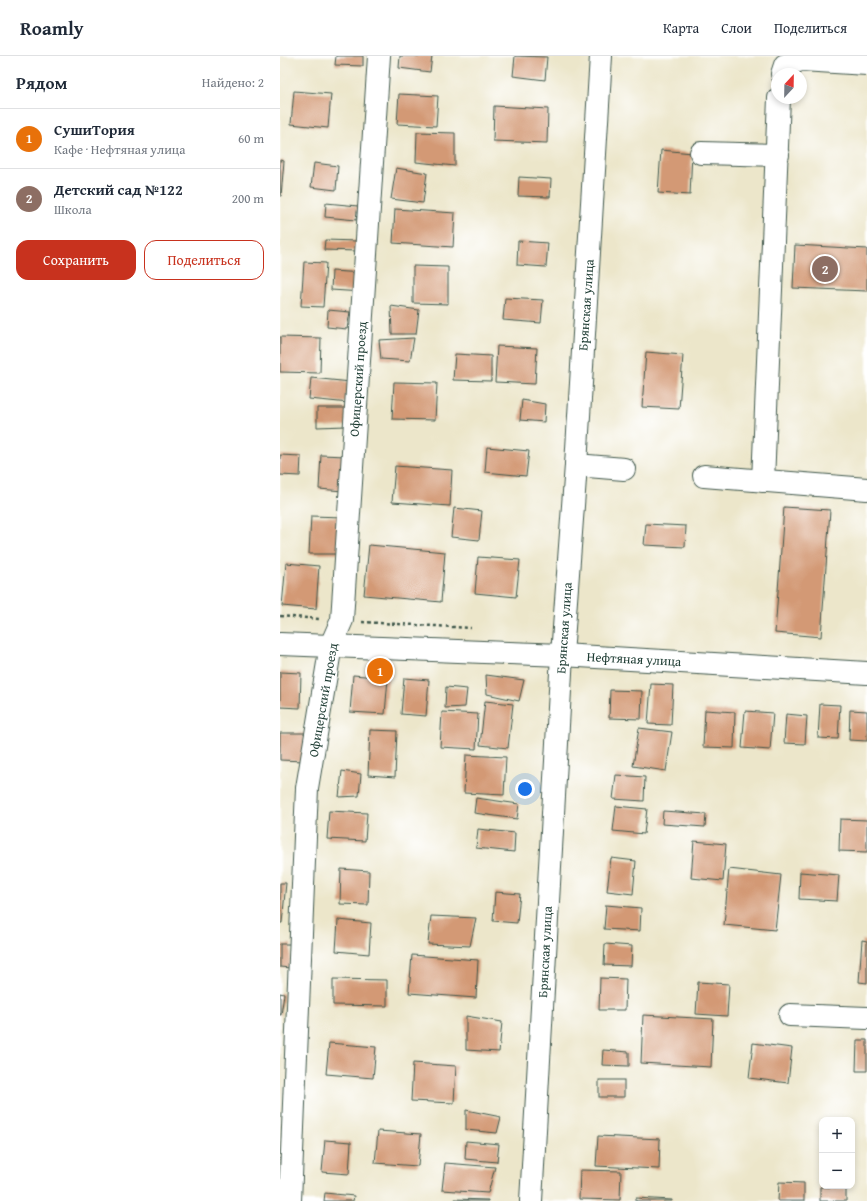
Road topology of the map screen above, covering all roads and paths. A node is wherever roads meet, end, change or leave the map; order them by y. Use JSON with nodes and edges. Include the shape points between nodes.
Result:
{"nodes":[{"id":1,"x":379,"y":56,"type":"edge"},
{"id":2,"x":601,"y":56,"type":"edge"},
{"id":3,"x":867,"y":64,"type":"edge"},
{"id":4,"x":784,"y":68,"type":"edge"},
{"id":5,"x":779,"y":104,"type":"edge"},
{"id":6,"x":701,"y":153,"type":"dead end"},
{"id":7,"x":778,"y":155,"type":"junction"},
{"id":8,"x":576,"y":465,"type":"junction"},
{"id":9,"x":624,"y":469,"type":"dead end"},
{"id":10,"x":704,"y":476,"type":"dead end"},
{"id":11,"x":763,"y":481,"type":"junction"},
{"id":12,"x":867,"y":489,"type":"edge"},
{"id":13,"x":280,"y":644,"type":"edge"},
{"id":14,"x":331,"y":646,"type":"junction"},
{"id":15,"x":562,"y":655,"type":"junction"},
{"id":16,"x":867,"y":673,"type":"edge"},
{"id":17,"x":790,"y":1015,"type":"dead end"},
{"id":18,"x":867,"y":1018,"type":"edge"},
{"id":19,"x":290,"y":1201,"type":"edge"},
{"id":20,"x":531,"y":1201,"type":"edge"}],
"edges":[{"from":1,"to":14,"type":"street","name":"Офицерский проезд","via":[[342,620]]},
{"from":2,"to":8,"type":"street","name":"Брянская улица"},
{"from":3,"to":4,"type":"street","via":[[802,60],[785,65]]},
{"from":5,"to":7,"type":"street"},
{"from":6,"to":7,"type":"street"},
{"from":7,"to":11,"type":"street"},
{"from":8,"to":9,"type":"street"},
{"from":8,"to":15,"type":"street","name":"Брянская улица"},
{"from":10,"to":11,"type":"street"},
{"from":11,"to":12,"type":"street"},
{"from":13,"to":14,"type":"street","name":"Нефтяная улица"},
{"from":14,"to":15,"type":"street","name":"Нефтяная улица"},
{"from":14,"to":19,"type":"street","name":"Офицерский проезд","via":[[308,788]]},
{"from":15,"to":16,"type":"street","name":"Нефтяная улица"},
{"from":15,"to":20,"type":"street","name":"Брянская улица"},
{"from":17,"to":18,"type":"street"}]}
